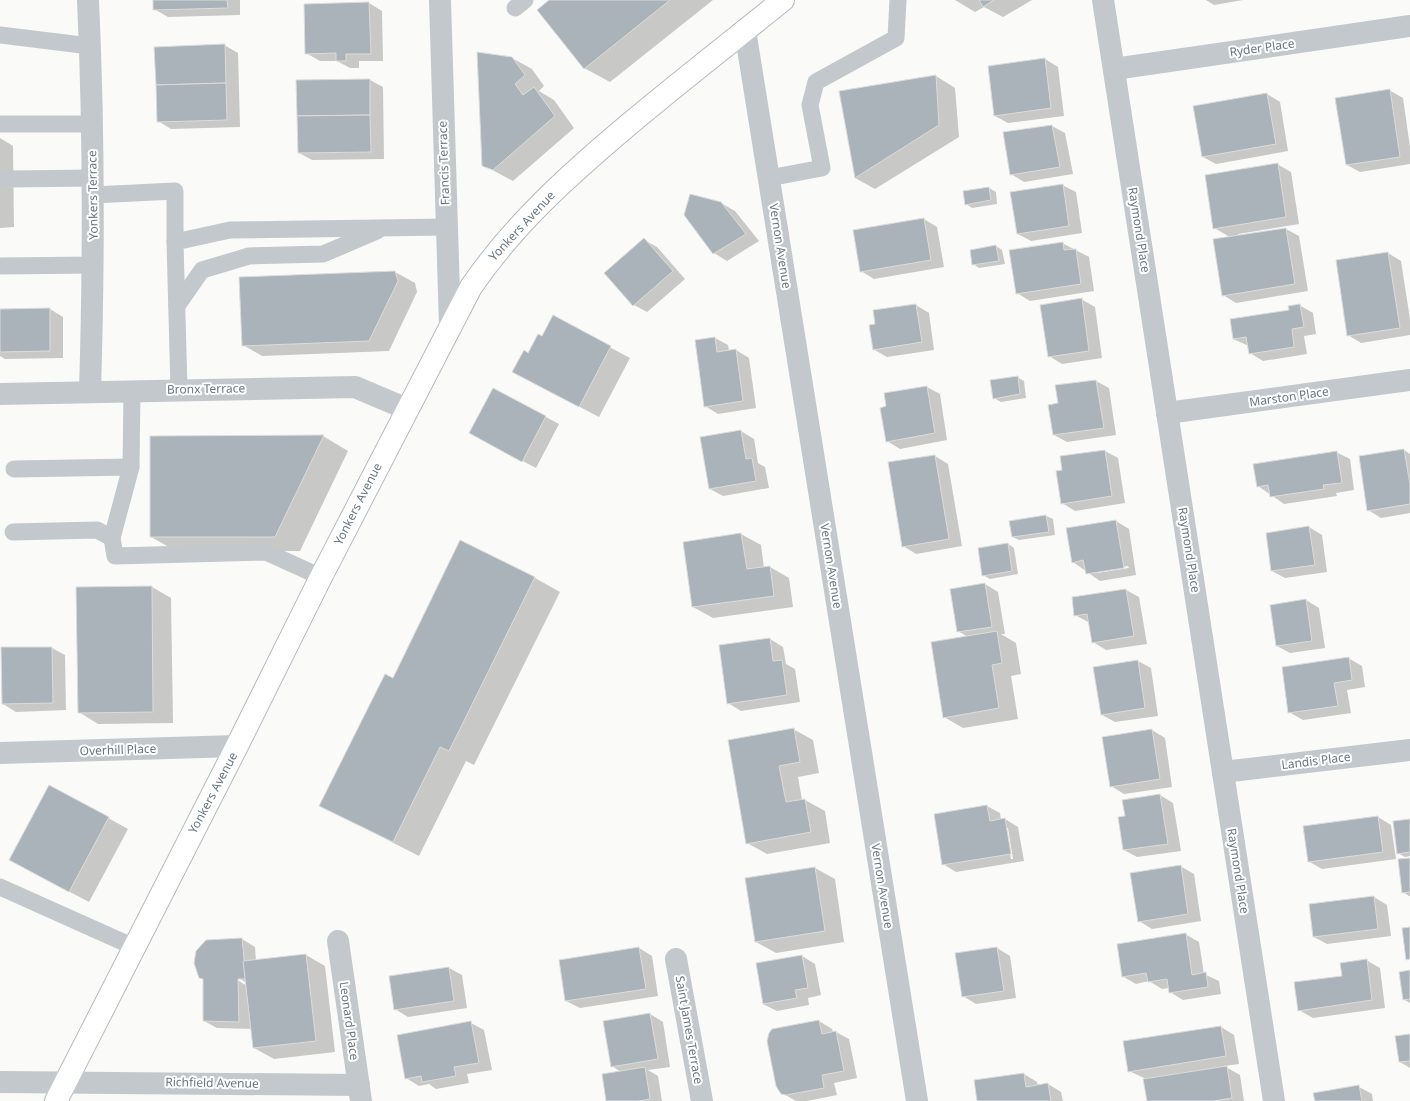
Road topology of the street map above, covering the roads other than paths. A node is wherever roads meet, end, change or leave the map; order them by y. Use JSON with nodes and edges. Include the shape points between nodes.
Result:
{"nodes":[{"id":1,"x":88,"y":0,"type":"edge"},
{"id":2,"x":440,"y":0,"type":"edge"},
{"id":3,"x":783,"y":0,"type":"edge"},
{"id":4,"x":898,"y":0,"type":"edge"},
{"id":5,"x":1103,"y":0,"type":"edge"},
{"id":6,"x":1410,"y":26,"type":"edge"},
{"id":7,"x":745,"y":30,"type":"junction"},
{"id":8,"x":0,"y":35,"type":"edge"},
{"id":9,"x":90,"y":46,"type":"junction"},
{"id":10,"x":1114,"y":69,"type":"junction"},
{"id":11,"x":0,"y":124,"type":"edge"},
{"id":12,"x":92,"y":124,"type":"junction"},
{"id":13,"x":769,"y":178,"type":"junction"},
{"id":14,"x":9,"y":179,"type":"dead end"},
{"id":15,"x":93,"y":187,"type":"junction"},
{"id":16,"x":446,"y":227,"type":"junction"},
{"id":17,"x":384,"y":228,"type":"junction"},
{"id":18,"x":175,"y":242,"type":"junction"},
{"id":19,"x":94,"y":265,"type":"junction"},
{"id":20,"x":0,"y":266,"type":"edge"},
{"id":21,"x":177,"y":306,"type":"junction"},
{"id":22,"x":450,"y":326,"type":"junction"},
{"id":23,"x":1410,"y":380,"type":"edge"},
{"id":24,"x":179,"y":389,"type":"junction"},
{"id":25,"x":90,"y":391,"type":"junction"},
{"id":26,"x":132,"y":391,"type":"junction"},
{"id":27,"x":0,"y":394,"type":"edge"},
{"id":28,"x":407,"y":409,"type":"junction"},
{"id":29,"x":1167,"y":413,"type":"junction"},
{"id":30,"x":131,"y":467,"type":"junction"},
{"id":31,"x":14,"y":469,"type":"dead end"},
{"id":32,"x":13,"y":532,"type":"dead end"},
{"id":33,"x":112,"y":538,"type":"junction"},
{"id":34,"x":321,"y":577,"type":"junction"},
{"id":35,"x":237,"y":746,"type":"junction"},
{"id":36,"x":1410,"y":750,"type":"edge"},
{"id":37,"x":0,"y":753,"type":"edge"},
{"id":38,"x":1223,"y":772,"type":"junction"},
{"id":39,"x":0,"y":887,"type":"edge"},
{"id":40,"x":338,"y":940,"type":"dead end"},
{"id":41,"x":134,"y":947,"type":"junction"},
{"id":42,"x":676,"y":959,"type":"dead end"},
{"id":43,"x":66,"y":1081,"type":"junction"},
{"id":44,"x":0,"y":1082,"type":"edge"},
{"id":45,"x":360,"y":1093,"type":"edge"},
{"id":46,"x":56,"y":1101,"type":"edge"},
{"id":47,"x":702,"y":1101,"type":"edge"},
{"id":48,"x":917,"y":1101,"type":"edge"},
{"id":49,"x":1274,"y":1101,"type":"edge"}],
"edges":[{"from":1,"to":9,"type":"street","name":"Yonkers Terrace"},
{"from":2,"to":16,"type":"street","name":"Francis Terrace"},
{"from":3,"to":7,"type":"main road","name":"Yonkers Avenue"},
{"from":4,"to":13,"type":"lane","via":[[896,38],[816,82],[810,105],[822,168]]},
{"from":5,"to":10,"type":"street","name":"Raymond Place"},
{"from":6,"to":10,"type":"street","name":"Ryder Place"},
{"from":7,"to":13,"type":"street","name":"Vernon Avenue"},
{"from":7,"to":22,"type":"main road","name":"Yonkers Avenue","via":[[573,172],[525,218],[482,270]]},
{"from":8,"to":9,"type":"lane"},
{"from":9,"to":12,"type":"street","name":"Yonkers Terrace"},
{"from":10,"to":29,"type":"street","name":"Raymond Place"},
{"from":11,"to":12,"type":"lane"},
{"from":12,"to":15,"type":"street","name":"Yonkers Terrace"},
{"from":13,"to":48,"type":"street","name":"Vernon Avenue"},
{"from":14,"to":15,"type":"lane"},
{"from":15,"to":18,"type":"lane","via":[[175,191]]},
{"from":15,"to":19,"type":"street","name":"Yonkers Terrace"},
{"from":16,"to":17,"type":"lane"},
{"from":16,"to":22,"type":"street","name":"Francis Terrace"},
{"from":17,"to":18,"type":"lane","via":[[230,230]]},
{"from":17,"to":21,"type":"lane","via":[[323,254],[249,256],[202,270]]},
{"from":18,"to":21,"type":"lane"},
{"from":19,"to":20,"type":"lane"},
{"from":19,"to":25,"type":"street","name":"Yonkers Terrace"},
{"from":21,"to":24,"type":"lane"},
{"from":22,"to":28,"type":"main road","name":"Yonkers Avenue"},
{"from":23,"to":29,"type":"street","name":"Marston Place"},
{"from":24,"to":26,"type":"street","name":"Bronx Terrace"},
{"from":24,"to":28,"type":"street","name":"Bronx Terrace","via":[[355,387]]},
{"from":25,"to":26,"type":"street","name":"Bronx Terrace"},
{"from":25,"to":27,"type":"street","name":"Bronx Terrace"},
{"from":26,"to":30,"type":"lane"},
{"from":28,"to":34,"type":"main road","name":"Yonkers Avenue"},
{"from":29,"to":38,"type":"street","name":"Raymond Place"},
{"from":30,"to":31,"type":"lane"},
{"from":30,"to":33,"type":"lane"},
{"from":32,"to":33,"type":"lane","via":[[97,530]]},
{"from":33,"to":34,"type":"lane","via":[[115,556],[266,552]]},
{"from":34,"to":35,"type":"main road","name":"Yonkers Avenue"},
{"from":35,"to":37,"type":"street","name":"Overhill Place"},
{"from":35,"to":41,"type":"main road","name":"Yonkers Avenue"},
{"from":36,"to":38,"type":"street","name":"Landis Place"},
{"from":38,"to":49,"type":"street","name":"Raymond Place"},
{"from":39,"to":41,"type":"lane"},
{"from":40,"to":45,"type":"street","name":"Leonard Place"},
{"from":41,"to":43,"type":"main road","name":"Yonkers Avenue"},
{"from":42,"to":47,"type":"street","name":"Saint James Terrace"},
{"from":43,"to":44,"type":"street","name":"Richfield Avenue"},
{"from":43,"to":45,"type":"street","name":"Richfield Avenue"},
{"from":43,"to":46,"type":"main road","name":"Yonkers Avenue"}]}
